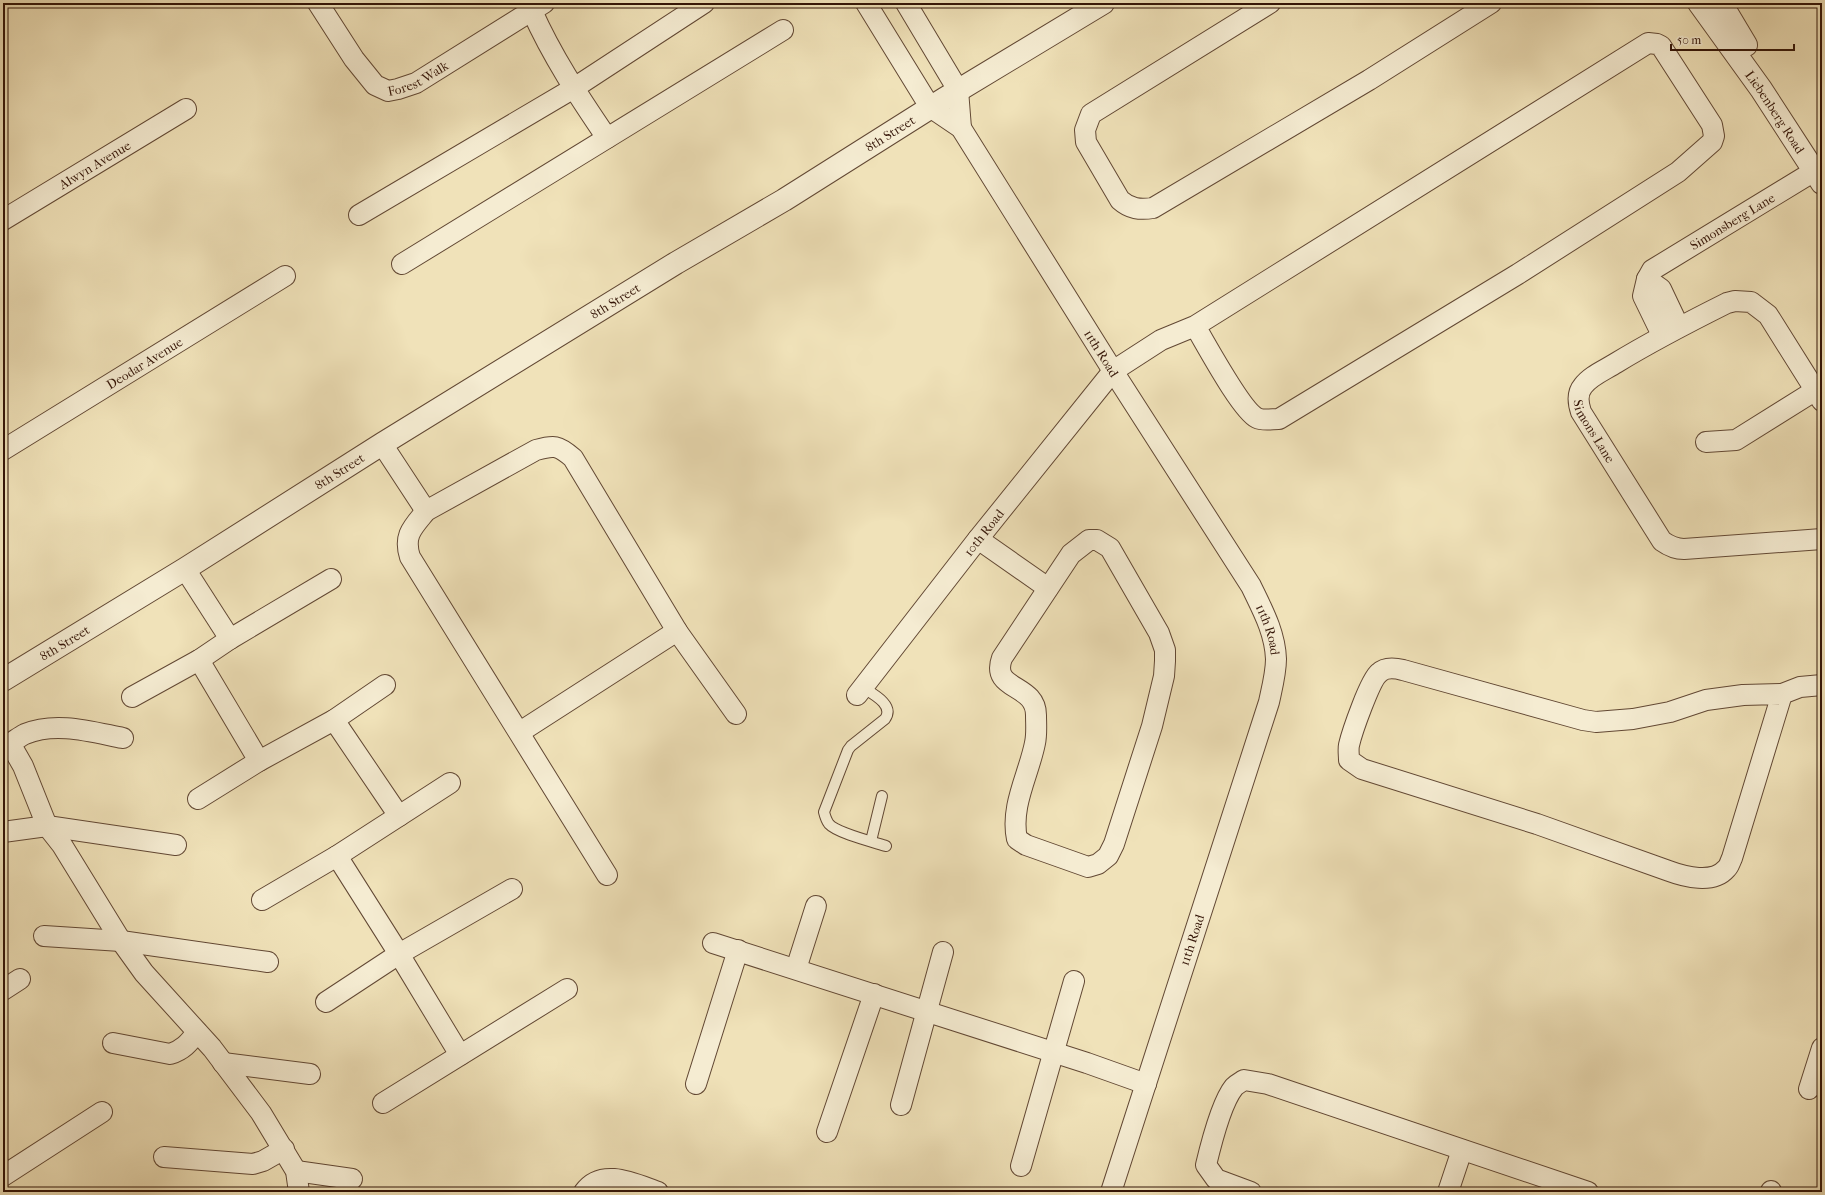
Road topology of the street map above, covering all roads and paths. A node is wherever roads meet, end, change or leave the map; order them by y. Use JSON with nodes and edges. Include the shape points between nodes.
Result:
{"nodes":[{"id":1,"x":318,"y":3,"type":"edge"},
{"id":2,"x":704,"y":3,"type":"edge"},
{"id":3,"x":866,"y":3,"type":"edge"},
{"id":4,"x":906,"y":3,"type":"edge"},
{"id":5,"x":1074,"y":3,"type":"edge"},
{"id":6,"x":1103,"y":3,"type":"edge"},
{"id":7,"x":1270,"y":3,"type":"edge"},
{"id":8,"x":1491,"y":3,"type":"edge"},
{"id":9,"x":1699,"y":3,"type":"edge"},
{"id":10,"x":1721,"y":3,"type":"edge"},
{"id":11,"x":538,"y":7,"type":"edge"},
{"id":12,"x":783,"y":30,"type":"dead end"},
{"id":13,"x":956,"y":85,"type":"junction"},
{"id":14,"x":574,"y":88,"type":"junction"},
{"id":15,"x":927,"y":103,"type":"junction"},
{"id":16,"x":186,"y":109,"type":"dead end"},
{"id":17,"x":961,"y":128,"type":"junction"},
{"id":18,"x":606,"y":138,"type":"junction"},
{"id":19,"x":1820,"y":173,"type":"edge"},
{"id":20,"x":359,"y":215,"type":"dead end"},
{"id":21,"x":3,"y":220,"type":"edge"},
{"id":22,"x":402,"y":264,"type":"dead end"},
{"id":23,"x":285,"y":276,"type":"dead end"},
{"id":24,"x":1195,"y":326,"type":"junction"},
{"id":25,"x":1670,"y":331,"type":"junction"},
{"id":26,"x":1113,"y":372,"type":"junction"},
{"id":27,"x":1819,"y":395,"type":"edge"},
{"id":28,"x":1706,"y":442,"type":"dead end"},
{"id":29,"x":382,"y":444,"type":"junction"},
{"id":30,"x":3,"y":450,"type":"edge"},
{"id":31,"x":426,"y":511,"type":"junction"},
{"id":32,"x":1822,"y":538,"type":"edge"},
{"id":33,"x":978,"y":539,"type":"junction"},
{"id":34,"x":185,"y":569,"type":"junction"},
{"id":35,"x":331,"y":579,"type":"dead end"},
{"id":36,"x":1048,"y":588,"type":"junction"},
{"id":37,"x":677,"y":631,"type":"junction"},
{"id":38,"x":230,"y":639,"type":"junction"},
{"id":39,"x":199,"y":660,"type":"junction"},
{"id":40,"x":3,"y":680,"type":"edge"},
{"id":41,"x":385,"y":685,"type":"dead end"},
{"id":42,"x":1822,"y":685,"type":"edge"},
{"id":43,"x":860,"y":691,"type":"joint"},
{"id":44,"x":1782,"y":694,"type":"junction"},
{"id":45,"x":132,"y":697,"type":"dead end"},
{"id":46,"x":736,"y":714,"type":"dead end"},
{"id":47,"x":334,"y":720,"type":"junction"},
{"id":48,"x":520,"y":732,"type":"junction"},
{"id":49,"x":123,"y":738,"type":"dead end"},
{"id":50,"x":5,"y":745,"type":"edge"},
{"id":51,"x":259,"y":761,"type":"junction"},
{"id":52,"x":450,"y":783,"type":"dead end"},
{"id":53,"x":882,"y":796,"type":"dead end"},
{"id":54,"x":198,"y":798,"type":"dead end"},
{"id":55,"x":399,"y":816,"type":"junction"},
{"id":56,"x":47,"y":826,"type":"junction"},
{"id":57,"x":3,"y":832,"type":"edge"},
{"id":58,"x":871,"y":841,"type":"junction"},
{"id":59,"x":176,"y":845,"type":"dead end"},
{"id":60,"x":886,"y":846,"type":"dead end"},
{"id":61,"x":337,"y":856,"type":"junction"},
{"id":62,"x":607,"y":875,"type":"dead end"},
{"id":63,"x":512,"y":889,"type":"dead end"},
{"id":64,"x":262,"y":900,"type":"dead end"},
{"id":65,"x":816,"y":906,"type":"dead end"},
{"id":66,"x":44,"y":936,"type":"dead end"},
{"id":67,"x":120,"y":941,"type":"junction"},
{"id":68,"x":714,"y":943,"type":"dead end"},
{"id":69,"x":738,"y":950,"type":"junction"},
{"id":70,"x":943,"y":952,"type":"dead end"},
{"id":71,"x":399,"y":954,"type":"junction"},
{"id":72,"x":268,"y":962,"type":"dead end"},
{"id":73,"x":796,"y":969,"type":"junction"},
{"id":74,"x":20,"y":979,"type":"dead end"},
{"id":75,"x":1074,"y":981,"type":"dead end"},
{"id":76,"x":567,"y":989,"type":"dead end"},
{"id":77,"x":3,"y":990,"type":"edge"},
{"id":78,"x":874,"y":994,"type":"junction"},
{"id":79,"x":326,"y":1002,"type":"dead end"},
{"id":80,"x":927,"y":1011,"type":"junction"},
{"id":81,"x":197,"y":1032,"type":"junction"},
{"id":82,"x":113,"y":1043,"type":"dead end"},
{"id":83,"x":1054,"y":1053,"type":"junction"},
{"id":84,"x":460,"y":1055,"type":"junction"},
{"id":85,"x":1820,"y":1059,"type":"edge"},
{"id":86,"x":223,"y":1063,"type":"junction"},
{"id":87,"x":310,"y":1074,"type":"dead end"},
{"id":88,"x":696,"y":1084,"type":"dead end"},
{"id":89,"x":1146,"y":1084,"type":"junction"},
{"id":90,"x":1809,"y":1089,"type":"dead end"},
{"id":91,"x":383,"y":1103,"type":"dead end"},
{"id":92,"x":901,"y":1105,"type":"dead end"},
{"id":93,"x":102,"y":1112,"type":"dead end"},
{"id":94,"x":828,"y":1132,"type":"dead end"},
{"id":95,"x":284,"y":1149,"type":"junction"},
{"id":96,"x":1462,"y":1150,"type":"junction"},
{"id":97,"x":164,"y":1157,"type":"dead end"},
{"id":98,"x":1021,"y":1166,"type":"dead end"},
{"id":99,"x":296,"y":1171,"type":"junction"},
{"id":100,"x":3,"y":1176,"type":"edge"},
{"id":101,"x":352,"y":1179,"type":"dead end"},
{"id":102,"x":299,"y":1192,"type":"edge"},
{"id":103,"x":584,"y":1192,"type":"edge"},
{"id":104,"x":658,"y":1192,"type":"edge"},
{"id":105,"x":1111,"y":1192,"type":"edge"},
{"id":106,"x":1251,"y":1192,"type":"edge"},
{"id":107,"x":1448,"y":1192,"type":"edge"},
{"id":108,"x":1588,"y":1192,"type":"edge"}],
"edges":[{"from":1,"to":11,"type":"street","name":"Forest Walk","via":[[365,74],[375,86],[388,91],[416,83]]},
{"from":2,"to":14,"type":"street"},
{"from":3,"to":15,"type":"street"},
{"from":4,"to":13,"type":"street"},
{"from":5,"to":13,"type":"street","name":"8th Street"},
{"from":6,"to":13,"type":"street","name":"8th Street"},
{"from":7,"to":8,"type":"street","via":[[1091,114],[1085,130],[1086,142],[1120,200],[1126,205],[1141,209],[1153,208],[1369,80]]},
{"from":9,"to":19,"type":"street","name":"Liebenberg Road"},
{"from":10,"to":19,"type":"street","name":"Liebenberg Road"},
{"from":11,"to":14,"type":"street","via":[[544,38]]},
{"from":12,"to":18,"type":"street"},
{"from":13,"to":15,"type":"street","name":"8th Street"},
{"from":13,"to":17,"type":"street","name":"11th Road"},
{"from":14,"to":18,"type":"street"},
{"from":14,"to":20,"type":"street"},
{"from":15,"to":17,"type":"street","name":"11th Road"},
{"from":15,"to":29,"type":"street","name":"8th Street","via":[[784,200],[676,263]]},
{"from":16,"to":21,"type":"street","name":"Alwyn Avenue"},
{"from":17,"to":26,"type":"street","name":"11th Road"},
{"from":18,"to":22,"type":"street"},
{"from":19,"to":25,"type":"street","name":"Simonsberg Lane","via":[[1656,267],[1647,279],[1661,289]]},
{"from":23,"to":30,"type":"street","name":"Deodar Avenue"},
{"from":24,"to":24,"type":"street","name":"10th Road","via":[[1648,43],[1661,46],[1712,125],[1712,142],[1678,172],[1518,274],[1279,419],[1261,419],[1250,412]]},
{"from":24,"to":26,"type":"street","name":"10th Road","via":[[1161,340]]},
{"from":25,"to":27,"type":"street","name":"Simons Lane","via":[[1727,303],[1751,302],[1768,315]]},
{"from":25,"to":32,"type":"street","name":"Simons Lane","via":[[1586,383],[1582,387],[1578,404],[1662,540],[1673,548],[1684,549]]},
{"from":26,"to":33,"type":"street","name":"10th Road"},
{"from":26,"to":89,"type":"street","name":"11th Road","via":[[1251,586],[1267,618],[1274,640],[1276,659],[1269,702]]},
{"from":27,"to":28,"type":"street","via":[[1736,440]]},
{"from":29,"to":31,"type":"street"},
{"from":29,"to":34,"type":"street","name":"8th Street"},
{"from":31,"to":37,"type":"street","via":[[536,450],[561,447],[573,458]]},
{"from":31,"to":48,"type":"street","via":[[408,537],[410,557]]},
{"from":33,"to":36,"type":"street"},
{"from":33,"to":43,"type":"street","name":"10th Road"},
{"from":34,"to":38,"type":"street"},
{"from":34,"to":40,"type":"street","name":"8th Street"},
{"from":35,"to":38,"type":"street"},
{"from":36,"to":36,"type":"street","via":[[1071,554],[1089,540],[1097,540],[1110,548],[1159,633],[1164,650],[1164,676],[1152,726],[1114,844],[1108,856],[1098,864],[1088,867],[1026,845],[1017,839],[1015,829],[1016,812],[1035,742],[1036,708],[1026,693],[1002,677],[1000,663]]},
{"from":37,"to":46,"type":"street"},
{"from":37,"to":48,"type":"street"},
{"from":38,"to":39,"type":"street"},
{"from":39,"to":45,"type":"street"},
{"from":39,"to":51,"type":"street"},
{"from":41,"to":47,"type":"street"},
{"from":42,"to":44,"type":"street","via":[[1800,687]]},
{"from":43,"to":58,"type":"lane","via":[[882,701],[888,715],[851,746],[824,812],[829,824],[836,829]]},
{"from":44,"to":44,"type":"street","via":[[1743,695],[1706,700],[1652,716],[1596,722],[1403,670],[1385,669],[1377,674],[1362,709],[1349,745],[1349,760],[1362,769],[1537,824],[1669,872],[1705,878],[1726,870],[1732,858]]},
{"from":47,"to":51,"type":"street"},
{"from":47,"to":55,"type":"street"},
{"from":48,"to":62,"type":"street"},
{"from":49,"to":50,"type":"street","via":[[58,728],[25,734]]},
{"from":50,"to":56,"type":"street","via":[[15,752],[23,766]]},
{"from":51,"to":54,"type":"street"},
{"from":52,"to":55,"type":"street"},
{"from":53,"to":58,"type":"lane"},
{"from":55,"to":61,"type":"street"},
{"from":56,"to":57,"type":"street"},
{"from":56,"to":59,"type":"street"},
{"from":56,"to":67,"type":"street","via":[[62,844]]},
{"from":58,"to":60,"type":"lane"},
{"from":61,"to":64,"type":"street"},
{"from":61,"to":71,"type":"street"},
{"from":63,"to":71,"type":"street"},
{"from":65,"to":73,"type":"street"},
{"from":66,"to":67,"type":"street"},
{"from":67,"to":72,"type":"street"},
{"from":67,"to":81,"type":"street","via":[[144,973]]},
{"from":68,"to":69,"type":"street"},
{"from":69,"to":73,"type":"street"},
{"from":69,"to":88,"type":"street"},
{"from":70,"to":80,"type":"street"},
{"from":71,"to":79,"type":"street"},
{"from":71,"to":84,"type":"street"},
{"from":73,"to":78,"type":"street"},
{"from":74,"to":77,"type":"street"},
{"from":75,"to":83,"type":"street"},
{"from":76,"to":84,"type":"street"},
{"from":78,"to":80,"type":"street"},
{"from":78,"to":94,"type":"street"},
{"from":80,"to":83,"type":"street"},
{"from":80,"to":92,"type":"street"},
{"from":81,"to":82,"type":"street","via":[[187,1046],[170,1054]]},
{"from":81,"to":86,"type":"street"},
{"from":83,"to":89,"type":"street"},
{"from":83,"to":98,"type":"street"},
{"from":84,"to":91,"type":"street"},
{"from":85,"to":90,"type":"street"},
{"from":86,"to":87,"type":"street"},
{"from":86,"to":95,"type":"street","via":[[261,1113]]},
{"from":89,"to":105,"type":"street","name":"11th Road"},
{"from":93,"to":100,"type":"street"},
{"from":95,"to":97,"type":"street","via":[[253,1164]]},
{"from":95,"to":99,"type":"street"},
{"from":96,"to":106,"type":"street","via":[[1268,1084],[1244,1080],[1235,1086],[1226,1100],[1206,1165],[1216,1180]]},
{"from":96,"to":107,"type":"street"},
{"from":96,"to":108,"type":"street"},
{"from":99,"to":101,"type":"street"},
{"from":99,"to":102,"type":"street"},
{"from":103,"to":104,"type":"street","via":[[588,1186],[602,1178],[619,1179]]}]}
